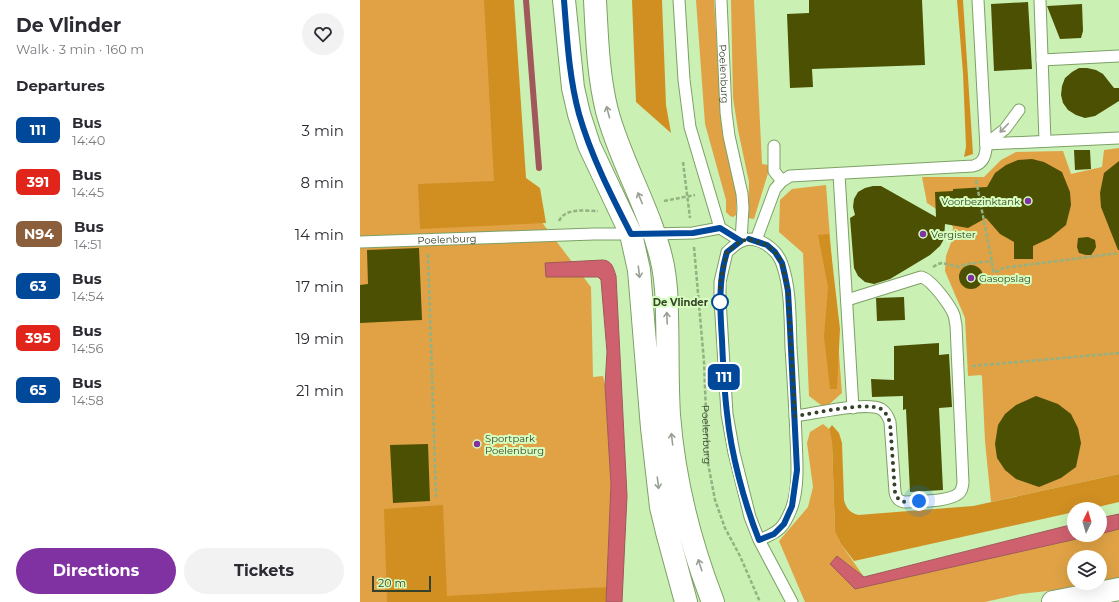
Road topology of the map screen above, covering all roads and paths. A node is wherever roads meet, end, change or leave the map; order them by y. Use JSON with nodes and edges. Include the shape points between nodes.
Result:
{"nodes":[{"id":1,"x":564,"y":0,"type":"edge"},
{"id":2,"x":595,"y":0,"type":"edge"},
{"id":3,"x":679,"y":0,"type":"edge"},
{"id":4,"x":721,"y":0,"type":"edge"},
{"id":5,"x":978,"y":0,"type":"edge"},
{"id":6,"x":1040,"y":0,"type":"edge"},
{"id":7,"x":1119,"y":56,"type":"edge"},
{"id":8,"x":1042,"y":60,"type":"junction"},
{"id":9,"x":1043,"y":77,"type":"junction"},
{"id":10,"x":1035,"y":88,"type":"dead end"},
{"id":11,"x":1019,"y":110,"type":"dead end"},
{"id":12,"x":1119,"y":138,"type":"edge"},
{"id":13,"x":1045,"y":141,"type":"junction"},
{"id":14,"x":986,"y":144,"type":"junction"},
{"id":15,"x":774,"y":146,"type":"dead end"},
{"id":16,"x":973,"y":166,"type":"junction"},
{"id":17,"x":839,"y":174,"type":"junction"},
{"id":18,"x":782,"y":181,"type":"junction"},
{"id":19,"x":687,"y":197,"type":"dead end"},
{"id":20,"x":720,"y":228,"type":"junction"},
{"id":21,"x":693,"y":233,"type":"junction"},
{"id":22,"x":631,"y":234,"type":"junction"},
{"id":23,"x":656,"y":234,"type":"junction"},
{"id":24,"x":428,"y":240,"type":"junction"},
{"id":25,"x":756,"y":240,"type":"junction"},
{"id":26,"x":741,"y":241,"type":"junction"},
{"id":27,"x":360,"y":242,"type":"edge"},
{"id":28,"x":1119,"y":253,"type":"edge"},
{"id":29,"x":992,"y":261,"type":"junction"},
{"id":30,"x":924,"y":278,"type":"junction"},
{"id":31,"x":847,"y":300,"type":"junction"},
{"id":32,"x":1119,"y":353,"type":"edge"},
{"id":33,"x":958,"y":368,"type":"junction"},
{"id":34,"x":853,"y":408,"type":"junction"},
{"id":35,"x":795,"y":416,"type":"junction"},
{"id":36,"x":436,"y":497,"type":"dead end"},
{"id":37,"x":759,"y":540,"type":"junction"},
{"id":38,"x":1119,"y":590,"type":"edge"},
{"id":39,"x":686,"y":602,"type":"edge"},
{"id":40,"x":713,"y":602,"type":"edge"},
{"id":41,"x":760,"y":602,"type":"edge"},
{"id":42,"x":792,"y":602,"type":"edge"},
{"id":43,"x":1053,"y":602,"type":"edge"}],
"edges":[{"from":1,"to":22,"type":"street","via":[[573,88],[579,114],[589,145]]},
{"from":23,"to":2,"type":"street","one_way":true,"via":[[607,112],[598,59]]},
{"from":3,"to":20,"type":"lane","via":[[688,119]]},
{"from":4,"to":26,"type":"lane","name":"Poelenburg","via":[[726,112],[742,194]]},
{"from":5,"to":14,"type":"lane"},
{"from":6,"to":8,"type":"lane"},
{"from":7,"to":8,"type":"lane"},
{"from":8,"to":9,"type":"lane"},
{"from":9,"to":10,"type":"lane"},
{"from":9,"to":13,"type":"lane"},
{"from":11,"to":14,"type":"lane","one_way":true,"via":[[1005,129]]},
{"from":12,"to":13,"type":"lane"},
{"from":13,"to":14,"type":"lane"},
{"from":14,"to":16,"type":"lane","via":[[984,159]]},
{"from":15,"to":18,"type":"lane","via":[[774,171]]},
{"from":16,"to":17,"type":"lane"},
{"from":16,"to":29,"type":"path"},
{"from":17,"to":18,"type":"lane","via":[[790,176]]},
{"from":17,"to":31,"type":"lane"},
{"from":18,"to":25,"type":"lane","via":[[775,189]]},
{"from":19,"to":21,"type":"path","name":"Poelenburg"},
{"from":20,"to":21,"type":"lane","name":"Poelenburg"},
{"from":20,"to":26,"type":"lane"},
{"from":21,"to":23,"type":"lane","name":"Poelenburg"},
{"from":21,"to":41,"type":"path","name":"Poelenburg","via":[[704,362],[708,463],[715,500],[725,528]]},
{"from":22,"to":23,"type":"lane","name":"Poelenburg"},
{"from":22,"to":24,"type":"lane","name":"Poelenburg"},
{"from":22,"to":39,"type":"street","one_way":true,"via":[[639,270],[661,507]]},
{"from":40,"to":23,"type":"street","one_way":true,"via":[[693,543],[676,467],[669,415],[667,300]]},
{"from":24,"to":27,"type":"lane","name":"Poelenburg"},
{"from":24,"to":36,"type":"path"},
{"from":25,"to":26,"type":"lane"},
{"from":25,"to":35,"type":"lane","via":[[775,252],[782,263],[785,276]]},
{"from":26,"to":37,"type":"lane","name":"Poelenburg","via":[[727,252],[720,282],[723,360],[727,414],[734,453],[750,517]]},
{"from":28,"to":29,"type":"path","via":[[1003,268],[994,273]]},
{"from":29,"to":30,"type":"path","via":[[959,267],[946,263],[938,264]]},
{"from":30,"to":31,"type":"lane"},
{"from":30,"to":33,"type":"lane","via":[[949,305],[954,316]]},
{"from":31,"to":34,"type":"lane"},
{"from":32,"to":33,"type":"path"},
{"from":33,"to":34,"type":"lane","via":[[963,483],[962,490],[953,497],[905,502],[896,498],[890,422],[886,413],[880,408]]},
{"from":34,"to":35,"type":"lane"},
{"from":35,"to":37,"type":"lane","via":[[797,470],[792,506],[784,524],[774,534]]},
{"from":37,"to":42,"type":"lane","name":"Poelenburg"},
{"from":38,"to":43,"type":"street"}]}
